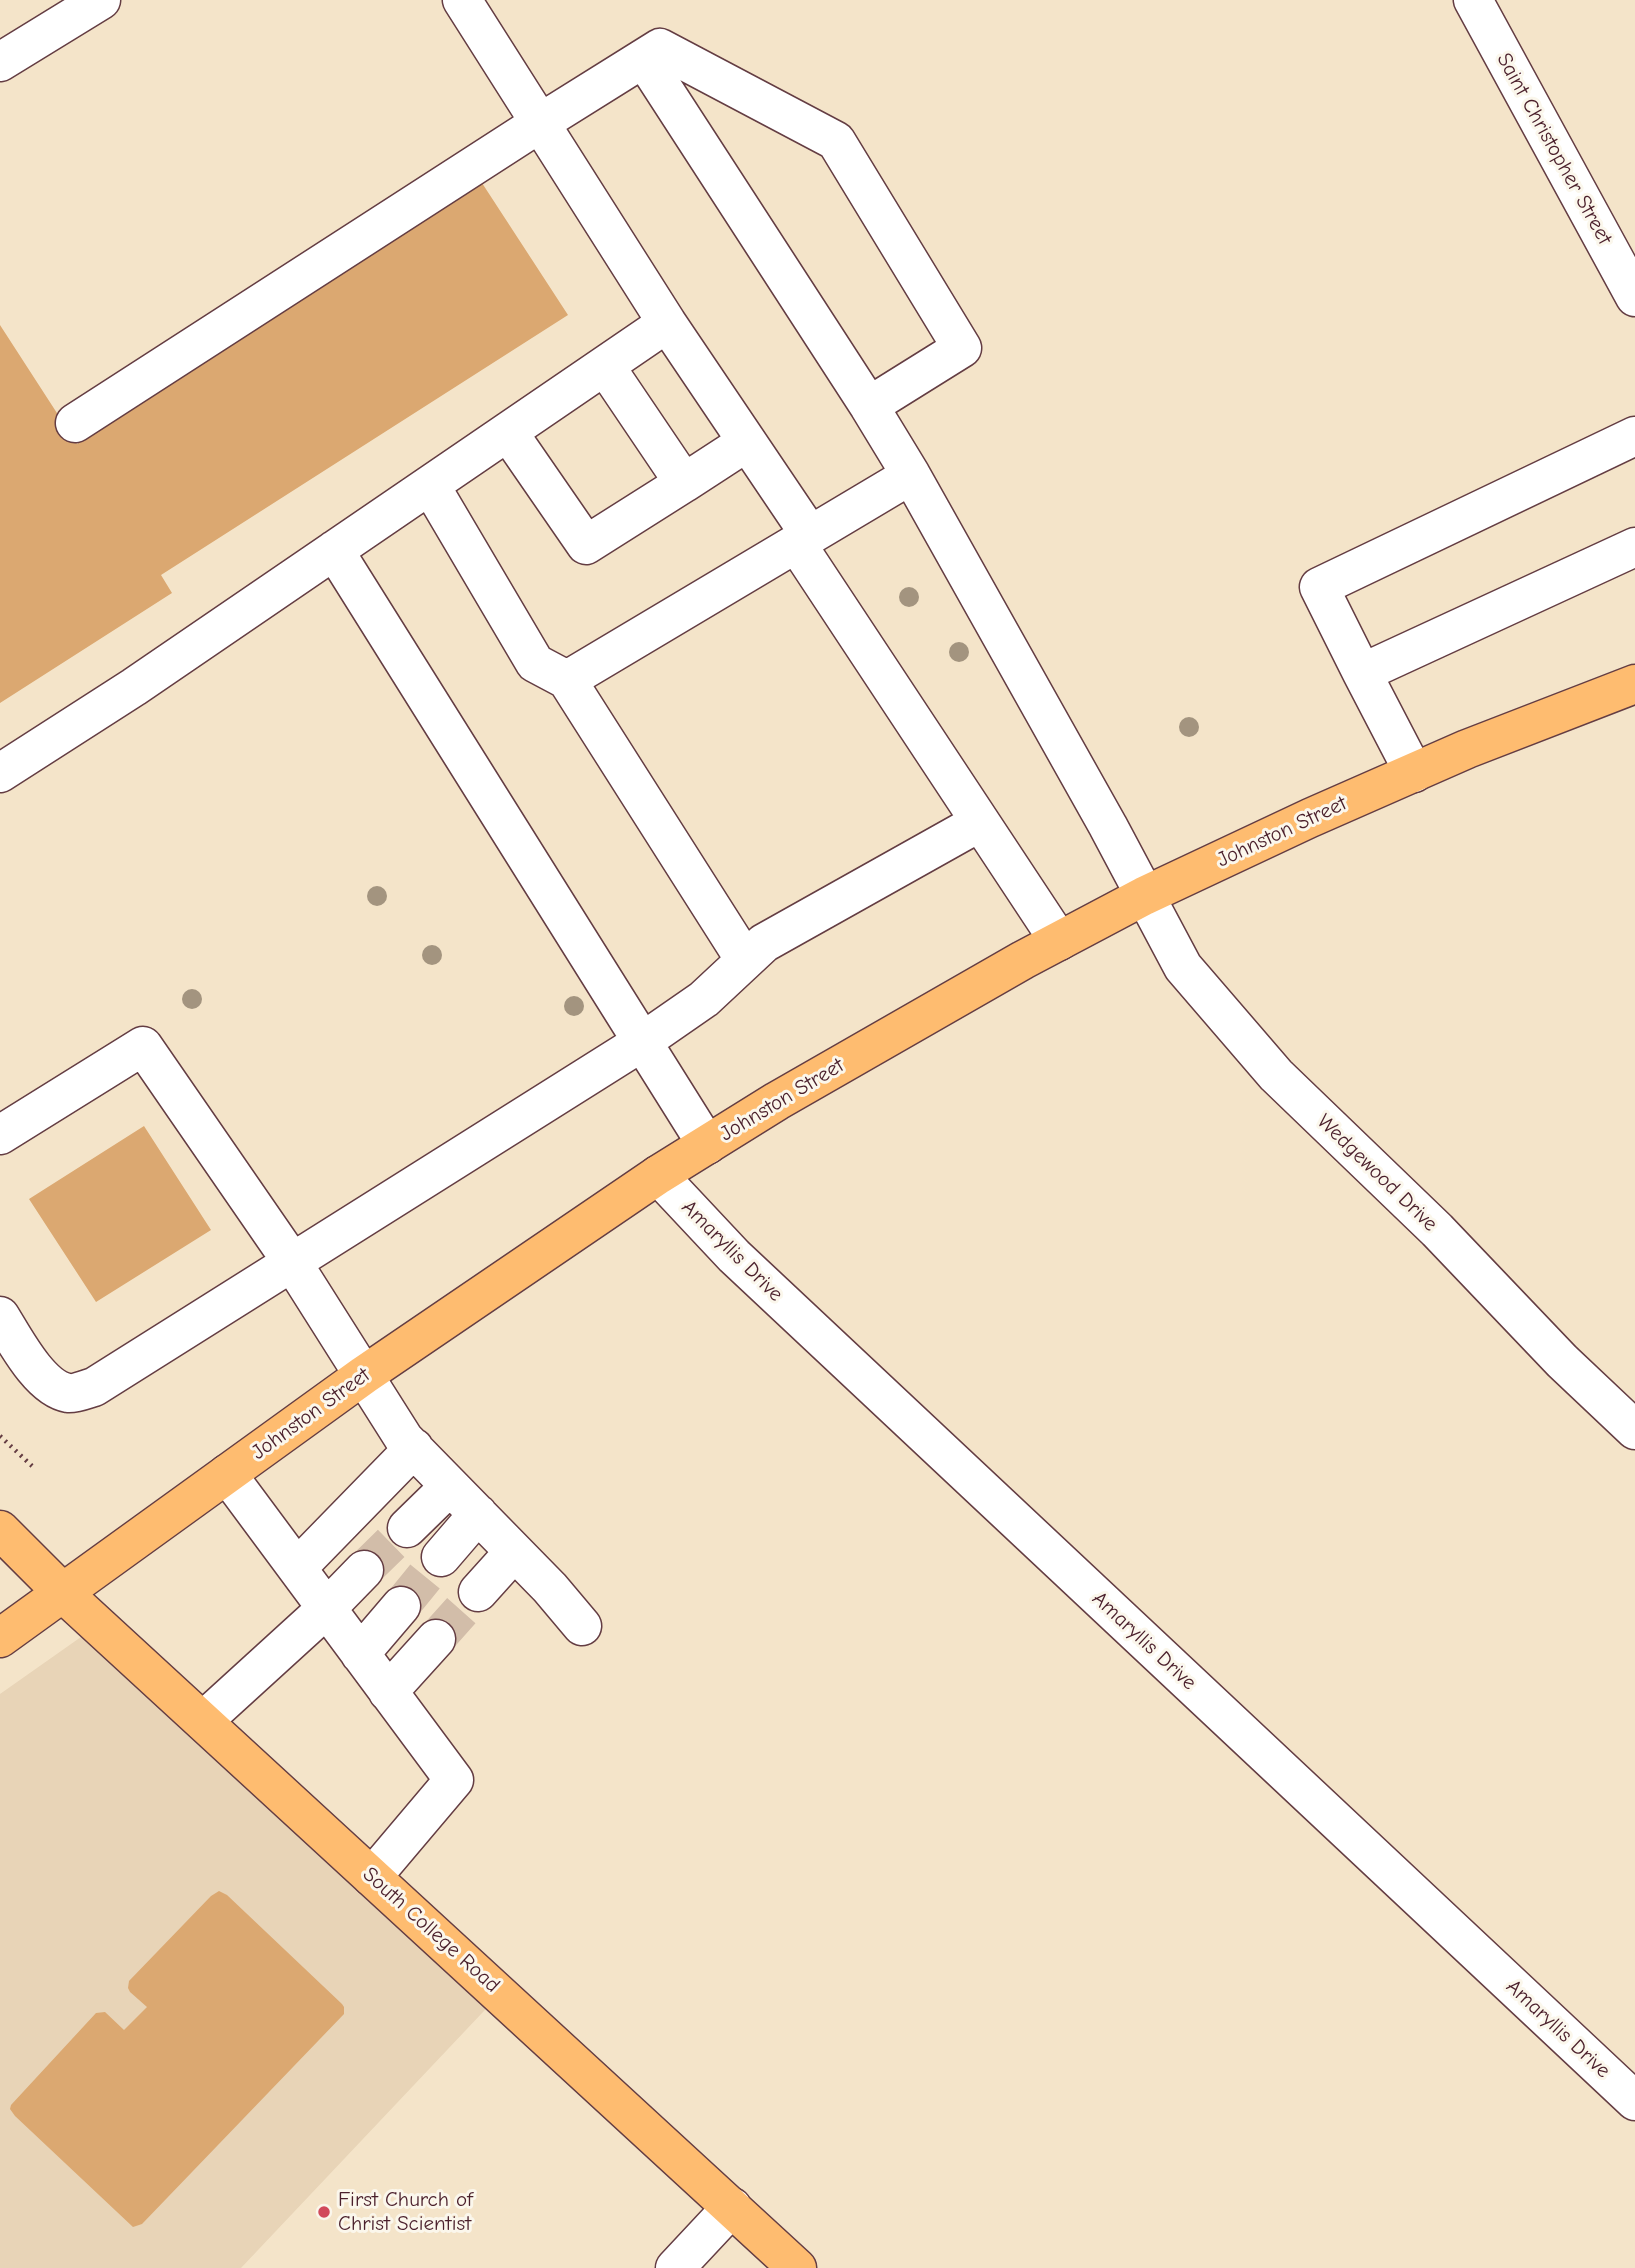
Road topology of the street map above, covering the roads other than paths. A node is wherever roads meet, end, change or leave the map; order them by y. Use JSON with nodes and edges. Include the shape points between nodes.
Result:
{"nodes":[{"id":1,"x":101,"y":0,"type":"edge"},
{"id":2,"x":463,"y":0,"type":"edge"},
{"id":3,"x":1474,"y":0,"type":"edge"},
{"id":4,"x":644,"y":59,"type":"junction"},
{"id":5,"x":0,"y":62,"type":"edge"},
{"id":6,"x":540,"y":123,"type":"junction"},
{"id":7,"x":1635,"y":297,"type":"edge"},
{"id":8,"x":667,"y":323,"type":"junction"},
{"id":9,"x":605,"y":366,"type":"junction"},
{"id":10,"x":869,"y":406,"type":"junction"},
{"id":11,"x":75,"y":424,"type":"dead end"},
{"id":12,"x":508,"y":432,"type":"junction"},
{"id":13,"x":1635,"y":436,"type":"edge"},
{"id":14,"x":747,"y":442,"type":"junction"},
{"id":15,"x":911,"y":475,"type":"junction"},
{"id":16,"x":684,"y":483,"type":"junction"},
{"id":17,"x":430,"y":485,"type":"junction"},
{"id":18,"x":803,"y":539,"type":"junction"},
{"id":19,"x":1635,"y":547,"type":"edge"},
{"id":20,"x":334,"y":550,"type":"junction"},
{"id":21,"x":1362,"y":673,"type":"junction"},
{"id":22,"x":567,"y":680,"type":"junction"},
{"id":23,"x":1635,"y":684,"type":"edge"},
{"id":24,"x":0,"y":773,"type":"edge"},
{"id":25,"x":1414,"y":773,"type":"junction"},
{"id":26,"x":980,"y":822,"type":"junction"},
{"id":27,"x":1144,"y":896,"type":"junction"},
{"id":28,"x":1059,"y":941,"type":"junction"},
{"id":29,"x":745,"y":960,"type":"junction"},
{"id":30,"x":642,"y":1042,"type":"junction"},
{"id":31,"x":0,"y":1135,"type":"edge"},
{"id":32,"x":707,"y":1145,"type":"junction"},
{"id":33,"x":658,"y":1175,"type":"junction"},
{"id":34,"x":292,"y":1262,"type":"junction"},
{"id":35,"x":0,"y":1316,"type":"edge"},
{"id":36,"x":363,"y":1375,"type":"junction"},
{"id":37,"x":1635,"y":1430,"type":"edge"},
{"id":38,"x":414,"y":1448,"type":"junction"},
{"id":39,"x":227,"y":1474,"type":"junction"},
{"id":40,"x":450,"y":1486,"type":"junction"},
{"id":41,"x":478,"y":1514,"type":"junction"},
{"id":42,"x":407,"y":1528,"type":"tunnel mouth"},
{"id":43,"x":0,"y":1530,"type":"edge"},
{"id":44,"x":514,"y":1552,"type":"junction"},
{"id":45,"x":441,"y":1557,"type":"tunnel mouth"},
{"id":46,"x":297,"y":1568,"type":"junction"},
{"id":47,"x":364,"y":1570,"type":"tunnel mouth"},
{"id":48,"x":478,"y":1592,"type":"tunnel mouth"},
{"id":49,"x":64,"y":1594,"type":"junction"},
{"id":50,"x":401,"y":1606,"type":"tunnel mouth"},
{"id":51,"x":327,"y":1608,"type":"junction"},
{"id":52,"x":582,"y":1626,"type":"dead end"},
{"id":53,"x":0,"y":1638,"type":"edge"},
{"id":54,"x":436,"y":1639,"type":"tunnel mouth"},
{"id":55,"x":360,"y":1654,"type":"junction"},
{"id":56,"x":388,"y":1692,"type":"junction"},
{"id":57,"x":203,"y":1721,"type":"junction"},
{"id":58,"x":372,"y":1877,"type":"junction"},
{"id":59,"x":1635,"y":2101,"type":"edge"},
{"id":60,"x":732,"y":2207,"type":"junction"},
{"id":61,"x":675,"y":2268,"type":"edge"},
{"id":62,"x":797,"y":2268,"type":"edge"}],
"edges":[{"from":1,"to":5,"type":"street"},
{"from":2,"to":6,"type":"street"},
{"from":3,"to":7,"type":"street","name":"Saint Christopher Street"},
{"from":4,"to":6,"type":"street"},
{"from":4,"to":10,"type":"street","name":"Wedgewood Drive"},
{"from":4,"to":10,"type":"street","via":[[660,48],[836,141],[962,348]]},
{"from":6,"to":8,"type":"street"},
{"from":6,"to":11,"type":"street"},
{"from":8,"to":9,"type":"street"},
{"from":8,"to":14,"type":"street"},
{"from":9,"to":12,"type":"street"},
{"from":9,"to":16,"type":"street"},
{"from":10,"to":15,"type":"street","name":"Wedgewood Drive"},
{"from":12,"to":16,"type":"street","via":[[586,545]]},
{"from":12,"to":17,"type":"street"},
{"from":13,"to":21,"type":"street","via":[[1319,587]]},
{"from":14,"to":16,"type":"street"},
{"from":14,"to":18,"type":"street"},
{"from":15,"to":18,"type":"street"},
{"from":15,"to":27,"type":"street","name":"Wedgewood Drive"},
{"from":17,"to":20,"type":"street"},
{"from":17,"to":22,"type":"street","via":[[535,663]]},
{"from":18,"to":22,"type":"street"},
{"from":18,"to":26,"type":"street"},
{"from":19,"to":21,"type":"street"},
{"from":20,"to":24,"type":"street"},
{"from":20,"to":30,"type":"street"},
{"from":21,"to":25,"type":"street"},
{"from":22,"to":29,"type":"street"},
{"from":23,"to":25,"type":"main road","name":"Johnston Street"},
{"from":25,"to":27,"type":"main road","name":"Johnston Street"},
{"from":26,"to":28,"type":"street"},
{"from":26,"to":29,"type":"street","via":[[764,943]]},
{"from":27,"to":28,"type":"main road","name":"Johnston Street"},
{"from":27,"to":37,"type":"street","name":"Wedgewood Drive","via":[[1183,967],[1276,1075]]},
{"from":28,"to":32,"type":"main road","name":"Johnston Street"},
{"from":29,"to":30,"type":"street","via":[[704,999]]},
{"from":30,"to":32,"type":"street"},
{"from":30,"to":34,"type":"street"},
{"from":31,"to":34,"type":"street","via":[[143,1046]]},
{"from":32,"to":33,"type":"main road","name":"Johnston Street"},
{"from":33,"to":36,"type":"main road","name":"Johnston Street"},
{"from":33,"to":59,"type":"street","name":"Amaryllis Drive","via":[[734,1256]]},
{"from":34,"to":35,"type":"street","via":[[94,1387],[68,1393],[49,1384]]},
{"from":34,"to":36,"type":"street"},
{"from":36,"to":38,"type":"street"},
{"from":36,"to":39,"type":"main road","name":"Johnston Street"},
{"from":38,"to":40,"type":"street"},
{"from":38,"to":46,"type":"street"},
{"from":39,"to":46,"type":"street"},
{"from":39,"to":49,"type":"main road","name":"Johnston Street"},
{"from":40,"to":41,"type":"street"},
{"from":40,"to":42,"type":"street"},
{"from":41,"to":44,"type":"street"},
{"from":41,"to":45,"type":"street"},
{"from":43,"to":49,"type":"main road","name":"South College Road"},
{"from":44,"to":48,"type":"street"},
{"from":44,"to":52,"type":"street"},
{"from":46,"to":51,"type":"street"},
{"from":47,"to":51,"type":"street"},
{"from":49,"to":53,"type":"main road","name":"Johnston Street"},
{"from":49,"to":57,"type":"main road","name":"South College Road"},
{"from":50,"to":55,"type":"street"},
{"from":51,"to":55,"type":"street"},
{"from":51,"to":57,"type":"street"},
{"from":54,"to":56,"type":"street"},
{"from":55,"to":56,"type":"street"},
{"from":56,"to":58,"type":"street","via":[[454,1780]]},
{"from":57,"to":58,"type":"main road","name":"South College Road"},
{"from":58,"to":60,"type":"main road","name":"South College Road"},
{"from":60,"to":61,"type":"street"},
{"from":60,"to":62,"type":"main road","name":"South College Road"}]}
